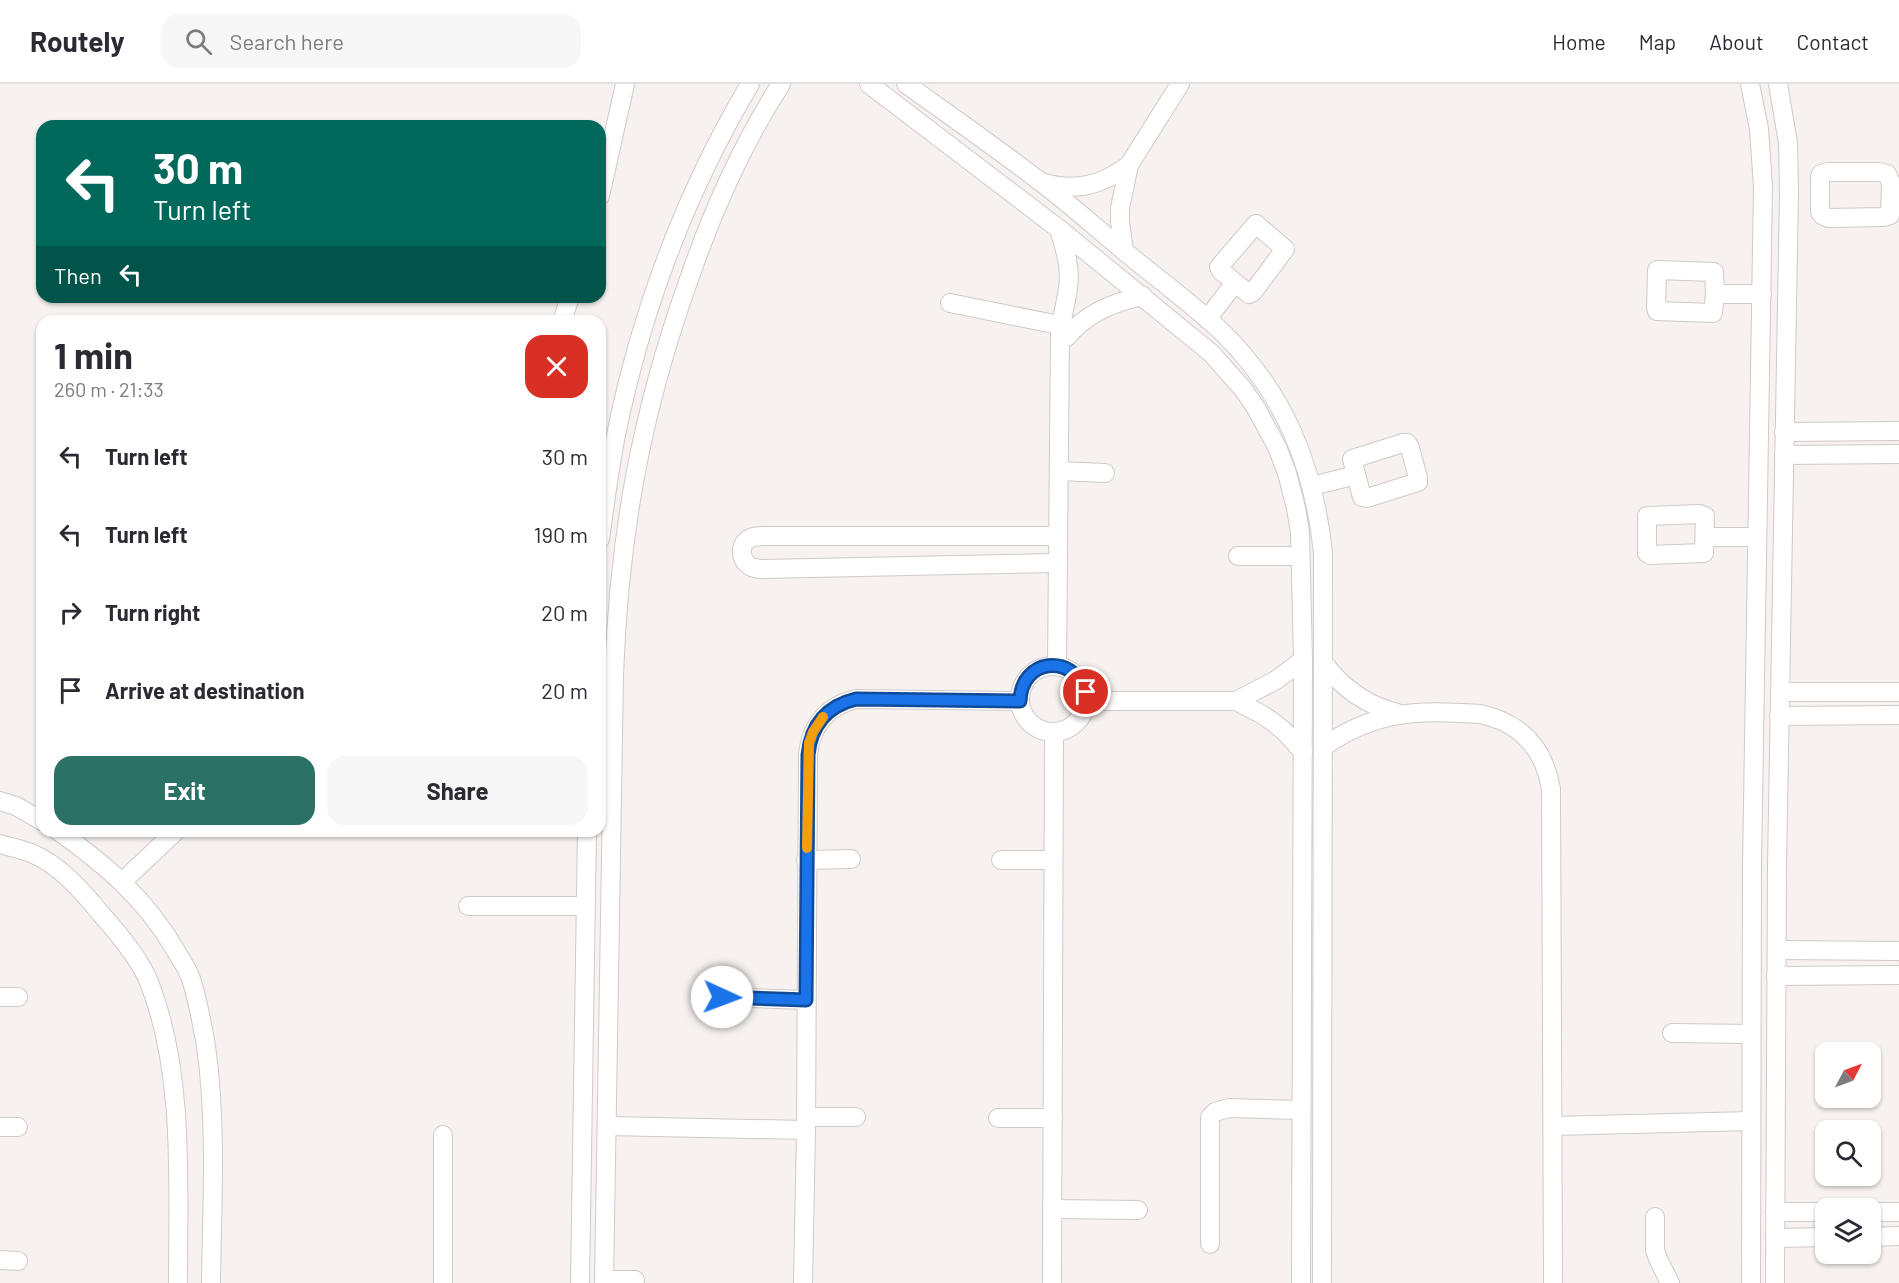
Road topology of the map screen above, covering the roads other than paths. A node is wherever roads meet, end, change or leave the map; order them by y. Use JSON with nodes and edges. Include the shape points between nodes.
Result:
{"nodes":[{"id":1,"x":625,"y":84,"type":"edge"},
{"id":2,"x":750,"y":84,"type":"edge"},
{"id":3,"x":781,"y":84,"type":"edge"},
{"id":4,"x":871,"y":84,"type":"edge"},
{"id":5,"x":906,"y":84,"type":"edge"},
{"id":6,"x":1180,"y":84,"type":"edge"},
{"id":7,"x":1750,"y":84,"type":"edge"},
{"id":8,"x":1778,"y":84,"type":"edge"},
{"id":9,"x":1129,"y":165,"type":"junction"},
{"id":10,"x":606,"y":169,"type":"edge"},
{"id":11,"x":1042,"y":183,"type":"junction"},
{"id":12,"x":1819,"y":192,"type":"dead end"},
{"id":13,"x":1789,"y":193,"type":"junction"},
{"id":14,"x":1059,"y":229,"type":"junction"},
{"id":15,"x":1124,"y":251,"type":"junction"},
{"id":16,"x":1235,"y":283,"type":"dead end"},
{"id":17,"x":1715,"y":294,"type":"dead end"},
{"id":18,"x":1762,"y":294,"type":"junction"},
{"id":19,"x":1143,"y":296,"type":"junction"},
{"id":20,"x":950,"y":303,"type":"dead end"},
{"id":21,"x":1207,"y":319,"type":"junction"},
{"id":22,"x":1067,"y":327,"type":"junction"},
{"id":23,"x":1899,"y":431,"type":"edge"},
{"id":24,"x":1785,"y":432,"type":"junction"},
{"id":25,"x":1899,"y":454,"type":"edge"},
{"id":26,"x":1784,"y":455,"type":"junction"},
{"id":27,"x":1059,"y":471,"type":"junction"},
{"id":28,"x":1105,"y":473,"type":"dead end"},
{"id":29,"x":1356,"y":475,"type":"dead end"},
{"id":30,"x":1312,"y":486,"type":"junction"},
{"id":31,"x":606,"y":502,"type":"edge"},
{"id":32,"x":1058,"y":536,"type":"junction"},
{"id":33,"x":1705,"y":537,"type":"dead end"},
{"id":34,"x":1757,"y":537,"type":"junction"},
{"id":35,"x":1238,"y":556,"type":"dead end"},
{"id":36,"x":1300,"y":556,"type":"junction"},
{"id":37,"x":1058,"y":563,"type":"junction"},
{"id":38,"x":1303,"y":660,"type":"junction"},
{"id":39,"x":1323,"y":662,"type":"junction"},
{"id":40,"x":1057,"y":666,"type":"junction"},
{"id":41,"x":1780,"y":692,"type":"junction"},
{"id":42,"x":1899,"y":692,"type":"edge"},
{"id":43,"x":1020,"y":701,"type":"junction"},
{"id":44,"x":1086,"y":701,"type":"junction"},
{"id":45,"x":1236,"y":701,"type":"junction"},
{"id":46,"x":1398,"y":713,"type":"junction"},
{"id":47,"x":1899,"y":715,"type":"edge"},
{"id":48,"x":1779,"y":716,"type":"junction"},
{"id":49,"x":1054,"y":732,"type":"junction"},
{"id":50,"x":1323,"y":747,"type":"junction"},
{"id":51,"x":1302,"y":752,"type":"junction"},
{"id":52,"x":0,"y":801,"type":"edge"},
{"id":53,"x":1323,"y":813,"type":"junction"},
{"id":54,"x":1301,"y":814,"type":"junction"},
{"id":55,"x":36,"y":818,"type":"edge"},
{"id":56,"x":67,"y":837,"type":"edge"},
{"id":57,"x":170,"y":837,"type":"edge"},
{"id":58,"x":587,"y":837,"type":"edge"},
{"id":59,"x":0,"y":844,"type":"edge"},
{"id":60,"x":586,"y":852,"type":"junction"},
{"id":61,"x":612,"y":852,"type":"junction"},
{"id":62,"x":851,"y":859,"type":"dead end"},
{"id":63,"x":806,"y":860,"type":"junction"},
{"id":64,"x":1001,"y":860,"type":"dead end"},
{"id":65,"x":1053,"y":860,"type":"junction"},
{"id":66,"x":1752,"y":866,"type":"junction"},
{"id":67,"x":1777,"y":866,"type":"junction"},
{"id":68,"x":123,"y":881,"type":"junction"},
{"id":69,"x":468,"y":906,"type":"dead end"},
{"id":70,"x":585,"y":906,"type":"junction"},
{"id":71,"x":1777,"y":950,"type":"junction"},
{"id":72,"x":1899,"y":951,"type":"edge"},
{"id":73,"x":1776,"y":975,"type":"junction"},
{"id":74,"x":1899,"y":975,"type":"edge"},
{"id":75,"x":722,"y":997,"type":"dead end"},
{"id":76,"x":806,"y":1000,"type":"junction"},
{"id":77,"x":1672,"y":1033,"type":"dead end"},
{"id":78,"x":1751,"y":1034,"type":"junction"},
{"id":79,"x":1301,"y":1110,"type":"junction"},
{"id":80,"x":856,"y":1117,"type":"dead end"},
{"id":81,"x":998,"y":1118,"type":"dead end"},
{"id":82,"x":1053,"y":1118,"type":"junction"},
{"id":83,"x":1751,"y":1120,"type":"junction"},
{"id":84,"x":806,"y":1123,"type":"junction"},
{"id":85,"x":607,"y":1126,"type":"junction"},
{"id":86,"x":1553,"y":1126,"type":"junction"},
{"id":87,"x":443,"y":1135,"type":"dead end"},
{"id":88,"x":1052,"y":1209,"type":"junction"},
{"id":89,"x":1138,"y":1210,"type":"dead end"},
{"id":90,"x":1776,"y":1212,"type":"junction"},
{"id":91,"x":1815,"y":1212,"type":"edge"},
{"id":92,"x":1881,"y":1212,"type":"edge"},
{"id":93,"x":1899,"y":1212,"type":"edge"},
{"id":94,"x":1655,"y":1217,"type":"dead end"},
{"id":95,"x":1881,"y":1236,"type":"edge"},
{"id":96,"x":1899,"y":1236,"type":"edge"},
{"id":97,"x":1815,"y":1237,"type":"edge"},
{"id":98,"x":1775,"y":1238,"type":"junction"},
{"id":99,"x":1210,"y":1244,"type":"dead end"},
{"id":100,"x":634,"y":1280,"type":"dead end"},
{"id":101,"x":604,"y":1282,"type":"edge"},
{"id":102,"x":178,"y":1283,"type":"edge"},
{"id":103,"x":211,"y":1283,"type":"edge"},
{"id":104,"x":443,"y":1283,"type":"edge"},
{"id":105,"x":580,"y":1283,"type":"edge"},
{"id":106,"x":803,"y":1283,"type":"edge"},
{"id":107,"x":1052,"y":1283,"type":"edge"},
{"id":108,"x":1301,"y":1283,"type":"edge"},
{"id":109,"x":1322,"y":1283,"type":"edge"},
{"id":110,"x":1553,"y":1283,"type":"edge"},
{"id":111,"x":1670,"y":1283,"type":"edge"},
{"id":112,"x":1751,"y":1283,"type":"edge"},
{"id":113,"x":1775,"y":1283,"type":"edge"}],
"edges":[{"from":1,"to":10,"type":"street"},
{"from":2,"to":31,"type":"street","via":[[695,191],[654,294],[618,427]]},
{"from":3,"to":61,"type":"street","via":[[733,168],[699,250],[666,346],[638,453],[616,619]]},
{"from":4,"to":14,"type":"street"},
{"from":5,"to":11,"type":"street"},
{"from":6,"to":9,"type":"street"},
{"from":7,"to":18,"type":"street","via":[[1762,158]]},
{"from":8,"to":13,"type":"street","via":[[1788,143]]},
{"from":9,"to":11,"type":"street","via":[[1103,182],[1088,186]]},
{"from":9,"to":15,"type":"street","via":[[1120,208]]},
{"from":11,"to":15,"type":"street"},
{"from":12,"to":13,"type":"street"},
{"from":13,"to":24,"type":"street"},
{"from":14,"to":19,"type":"street"},
{"from":14,"to":22,"type":"street","via":[[1068,258]]},
{"from":15,"to":21,"type":"street"},
{"from":16,"to":21,"type":"street"},
{"from":17,"to":18,"type":"street"},
{"from":18,"to":34,"type":"street"},
{"from":19,"to":22,"type":"street","via":[[1096,311]]},
{"from":19,"to":36,"type":"street","via":[[1212,353],[1256,408],[1287,473],[1296,508]]},
{"from":20,"to":22,"type":"street"},
{"from":21,"to":30,"type":"street","via":[[1240,352],[1272,394],[1296,440]]},
{"from":22,"to":27,"type":"street","via":[[1061,349]]},
{"from":23,"to":24,"type":"street"},
{"from":24,"to":26,"type":"street"},
{"from":25,"to":26,"type":"street"},
{"from":26,"to":41,"type":"street"},
{"from":27,"to":28,"type":"street"},
{"from":27,"to":32,"type":"street"},
{"from":29,"to":30,"type":"street"},
{"from":30,"to":39,"type":"street","via":[[1323,553]]},
{"from":32,"to":37,"type":"street"},
{"from":32,"to":37,"type":"street","via":[[761,536],[750,538],[741,551],[743,561],[759,569]]},
{"from":33,"to":34,"type":"street"},
{"from":34,"to":66,"type":"street"},
{"from":35,"to":36,"type":"street"},
{"from":36,"to":38,"type":"street"},
{"from":37,"to":40,"type":"street"},
{"from":38,"to":45,"type":"street"},
{"from":38,"to":51,"type":"street"},
{"from":39,"to":46,"type":"street","via":[[1355,695]]},
{"from":39,"to":50,"type":"street"},
{"from":40,"to":43,"type":"street","via":[[1040,668],[1027,678]]},
{"from":40,"to":44,"type":"street","via":[[1079,677]]},
{"from":41,"to":42,"type":"street"},
{"from":41,"to":48,"type":"street"},
{"from":43,"to":49,"type":"street","via":[[1030,723]]},
{"from":43,"to":63,"type":"street","via":[[856,699],[826,714],[809,743]]},
{"from":44,"to":45,"type":"street"},
{"from":44,"to":49,"type":"street","via":[[1076,723]]},
{"from":45,"to":51,"type":"street","via":[[1273,722]]},
{"from":46,"to":50,"type":"street","via":[[1366,722]]},
{"from":46,"to":86,"type":"street","via":[[1492,716],[1524,735],[1545,765],[1551,789]]},
{"from":47,"to":48,"type":"street"},
{"from":48,"to":67,"type":"street"},
{"from":49,"to":65,"type":"street"},
{"from":50,"to":53,"type":"street"},
{"from":51,"to":54,"type":"street"},
{"from":52,"to":55,"type":"street"},
{"from":53,"to":54,"type":"street"},
{"from":53,"to":109,"type":"street"},
{"from":54,"to":79,"type":"street"},
{"from":56,"to":68,"type":"street"},
{"from":57,"to":68,"type":"street"},
{"from":58,"to":60,"type":"street"},
{"from":59,"to":102,"type":"street","via":[[31,853],[53,866],[88,897],[123,939],[148,980],[164,1030],[176,1130]]},
{"from":60,"to":61,"type":"street"},
{"from":60,"to":70,"type":"street"},
{"from":61,"to":85,"type":"street"},
{"from":62,"to":63,"type":"street"},
{"from":63,"to":76,"type":"street"},
{"from":64,"to":65,"type":"street"},
{"from":65,"to":82,"type":"street"},
{"from":66,"to":67,"type":"street"},
{"from":66,"to":78,"type":"street"},
{"from":67,"to":71,"type":"street"},
{"from":68,"to":103,"type":"street","via":[[163,928],[191,977],[202,1024],[210,1074],[213,1138]]},
{"from":69,"to":70,"type":"street"},
{"from":70,"to":105,"type":"street"},
{"from":71,"to":72,"type":"street"},
{"from":71,"to":73,"type":"street"},
{"from":73,"to":74,"type":"street"},
{"from":73,"to":90,"type":"street"},
{"from":75,"to":76,"type":"street"},
{"from":76,"to":84,"type":"street"},
{"from":77,"to":78,"type":"street"},
{"from":78,"to":83,"type":"street"},
{"from":79,"to":99,"type":"street","via":[[1229,1108],[1210,1117]]},
{"from":79,"to":108,"type":"street"},
{"from":80,"to":84,"type":"street"},
{"from":81,"to":82,"type":"street"},
{"from":82,"to":88,"type":"street"},
{"from":83,"to":86,"type":"street"},
{"from":83,"to":112,"type":"street"},
{"from":84,"to":85,"type":"street"},
{"from":84,"to":106,"type":"street"},
{"from":85,"to":101,"type":"street"},
{"from":86,"to":110,"type":"street"},
{"from":87,"to":104,"type":"street"},
{"from":88,"to":89,"type":"street"},
{"from":88,"to":107,"type":"street"},
{"from":90,"to":91,"type":"street"},
{"from":90,"to":98,"type":"street"},
{"from":92,"to":93,"type":"street"},
{"from":94,"to":111,"type":"street","via":[[1655,1250]]},
{"from":95,"to":96,"type":"street"},
{"from":97,"to":98,"type":"street"},
{"from":98,"to":113,"type":"street"},
{"from":100,"to":101,"type":"street"}]}
